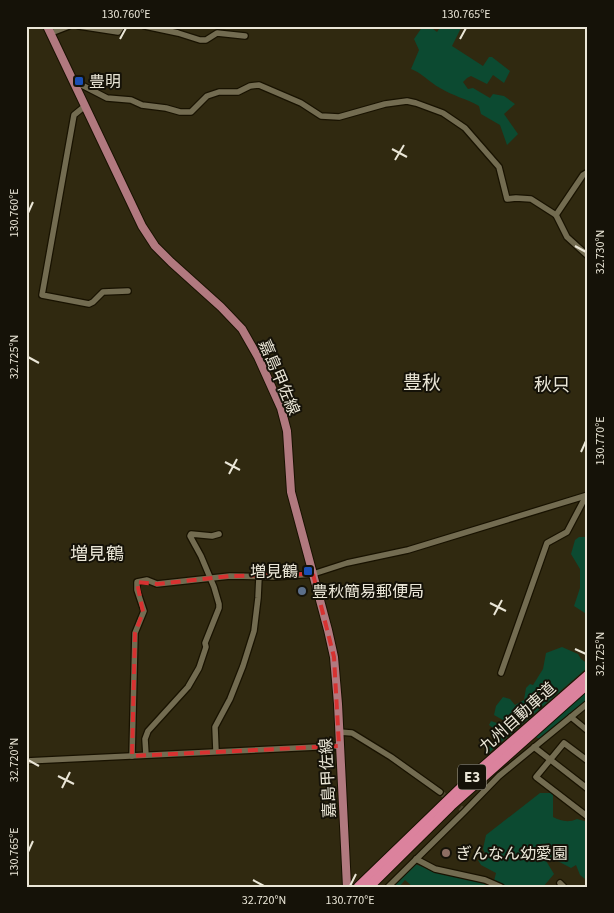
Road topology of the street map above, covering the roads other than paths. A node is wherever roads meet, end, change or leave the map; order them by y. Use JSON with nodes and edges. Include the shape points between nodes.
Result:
{"nodes":[{"id":1,"x":69,"y":26,"type":"edge"},
{"id":2,"x":79,"y":26,"type":"edge"},
{"id":3,"x":122,"y":26,"type":"edge"},
{"id":4,"x":145,"y":26,"type":"edge"},
{"id":5,"x":49,"y":30,"type":"edge"},
{"id":6,"x":245,"y":36,"type":"dead end"},
{"id":7,"x":74,"y":80,"type":"junction"},
{"id":8,"x":85,"y":106,"type":"junction"},
{"id":9,"x":588,"y":172,"type":"edge"},
{"id":10,"x":556,"y":215,"type":"junction"},
{"id":11,"x":588,"y":256,"type":"edge"},
{"id":12,"x":128,"y":291,"type":"dead end"},
{"id":13,"x":587,"y":494,"type":"edge"},
{"id":14,"x":219,"y":534,"type":"dead end"},
{"id":15,"x":312,"y":574,"type":"junction"},
{"id":16,"x":258,"y":577,"type":"junction"},
{"id":17,"x":210,"y":578,"type":"junction"},
{"id":18,"x":501,"y":673,"type":"dead end"},
{"id":19,"x":588,"y":675,"type":"edge"},
{"id":20,"x":588,"y":684,"type":"edge"},
{"id":21,"x":588,"y":703,"type":"edge"},
{"id":22,"x":571,"y":717,"type":"junction"},
{"id":23,"x":588,"y":731,"type":"edge"},
{"id":24,"x":338,"y":732,"type":"junction"},
{"id":25,"x":339,"y":746,"type":"junction"},
{"id":26,"x":534,"y":746,"type":"junction"},
{"id":27,"x":216,"y":751,"type":"junction"},
{"id":28,"x":146,"y":754,"type":"junction"},
{"id":29,"x":132,"y":756,"type":"junction"},
{"id":30,"x":550,"y":760,"type":"junction"},
{"id":31,"x":26,"y":761,"type":"edge"},
{"id":32,"x":588,"y":761,"type":"edge"},
{"id":33,"x":588,"y":789,"type":"edge"},
{"id":34,"x":440,"y":792,"type":"tunnel mouth"},
{"id":35,"x":587,"y":814,"type":"edge"},
{"id":36,"x":416,"y":859,"type":"junction"},
{"id":37,"x":362,"y":886,"type":"edge"},
{"id":38,"x":347,"y":887,"type":"edge"},
{"id":39,"x":388,"y":887,"type":"edge"},
{"id":40,"x":501,"y":887,"type":"edge"}],
"edges":[{"from":1,"to":5,"type":"street"},
{"from":2,"to":3,"type":"street","via":[[118,32]]},
{"from":4,"to":6,"type":"street","via":[[200,40],[217,33]]},
{"from":5,"to":7,"type":"main road","name":"嘉島甲佐線"},
{"from":7,"to":8,"type":"main road","name":"嘉島甲佐線"},
{"from":7,"to":10,"type":"street","via":[[107,98],[131,100],[180,112],[191,112],[207,96],[238,92],[258,85],[301,103],[320,116],[339,117],[385,104],[416,103],[443,113],[465,128],[499,167],[507,200],[531,199]]},
{"from":8,"to":12,"type":"street","via":[[74,114],[42,295],[89,304],[103,292]]},
{"from":8,"to":15,"type":"main road","name":"嘉島甲佐線","via":[[134,210],[155,246],[231,317],[258,357],[281,408],[287,431],[291,492]]},
{"from":9,"to":10,"type":"street"},
{"from":10,"to":11,"type":"street","via":[[567,237]]},
{"from":13,"to":15,"type":"street","via":[[408,550]]},
{"from":13,"to":18,"type":"street","via":[[567,532],[546,543]]},
{"from":14,"to":17,"type":"street","via":[[190,536]]},
{"from":15,"to":16,"type":"street"},
{"from":15,"to":24,"type":"main road","name":"嘉島甲佐線","via":[[334,657]]},
{"from":16,"to":17,"type":"street"},
{"from":16,"to":27,"type":"street","via":[[254,631],[244,666],[215,727]]},
{"from":17,"to":28,"type":"street","via":[[219,608],[205,643],[200,668],[188,687],[148,731]]},
{"from":17,"to":29,"type":"street","via":[[156,584],[147,580],[137,582],[144,611],[135,633]]},
{"from":19,"to":37,"type":"highway","name":"九州自動車道","number":"E3","via":[[477,772]]},
{"from":20,"to":37,"type":"highway","name":"九州自動車道","number":"E3"},
{"from":21,"to":22,"type":"street"},
{"from":22,"to":23,"type":"street"},
{"from":22,"to":26,"type":"street"},
{"from":24,"to":25,"type":"main road","name":"嘉島甲佐線"},
{"from":24,"to":34,"type":"street","via":[[352,733]]},
{"from":25,"to":27,"type":"street"},
{"from":25,"to":38,"type":"main road","name":"嘉島甲佐線"},
{"from":26,"to":30,"type":"street"},
{"from":26,"to":36,"type":"street","via":[[491,783]]},
{"from":27,"to":28,"type":"street"},
{"from":28,"to":29,"type":"street"},
{"from":29,"to":31,"type":"street"},
{"from":30,"to":32,"type":"street","via":[[564,742]]},
{"from":30,"to":33,"type":"street"},
{"from":30,"to":35,"type":"street","via":[[536,777]]},
{"from":36,"to":39,"type":"street"},
{"from":36,"to":40,"type":"street","via":[[435,869],[485,880]]}]}
